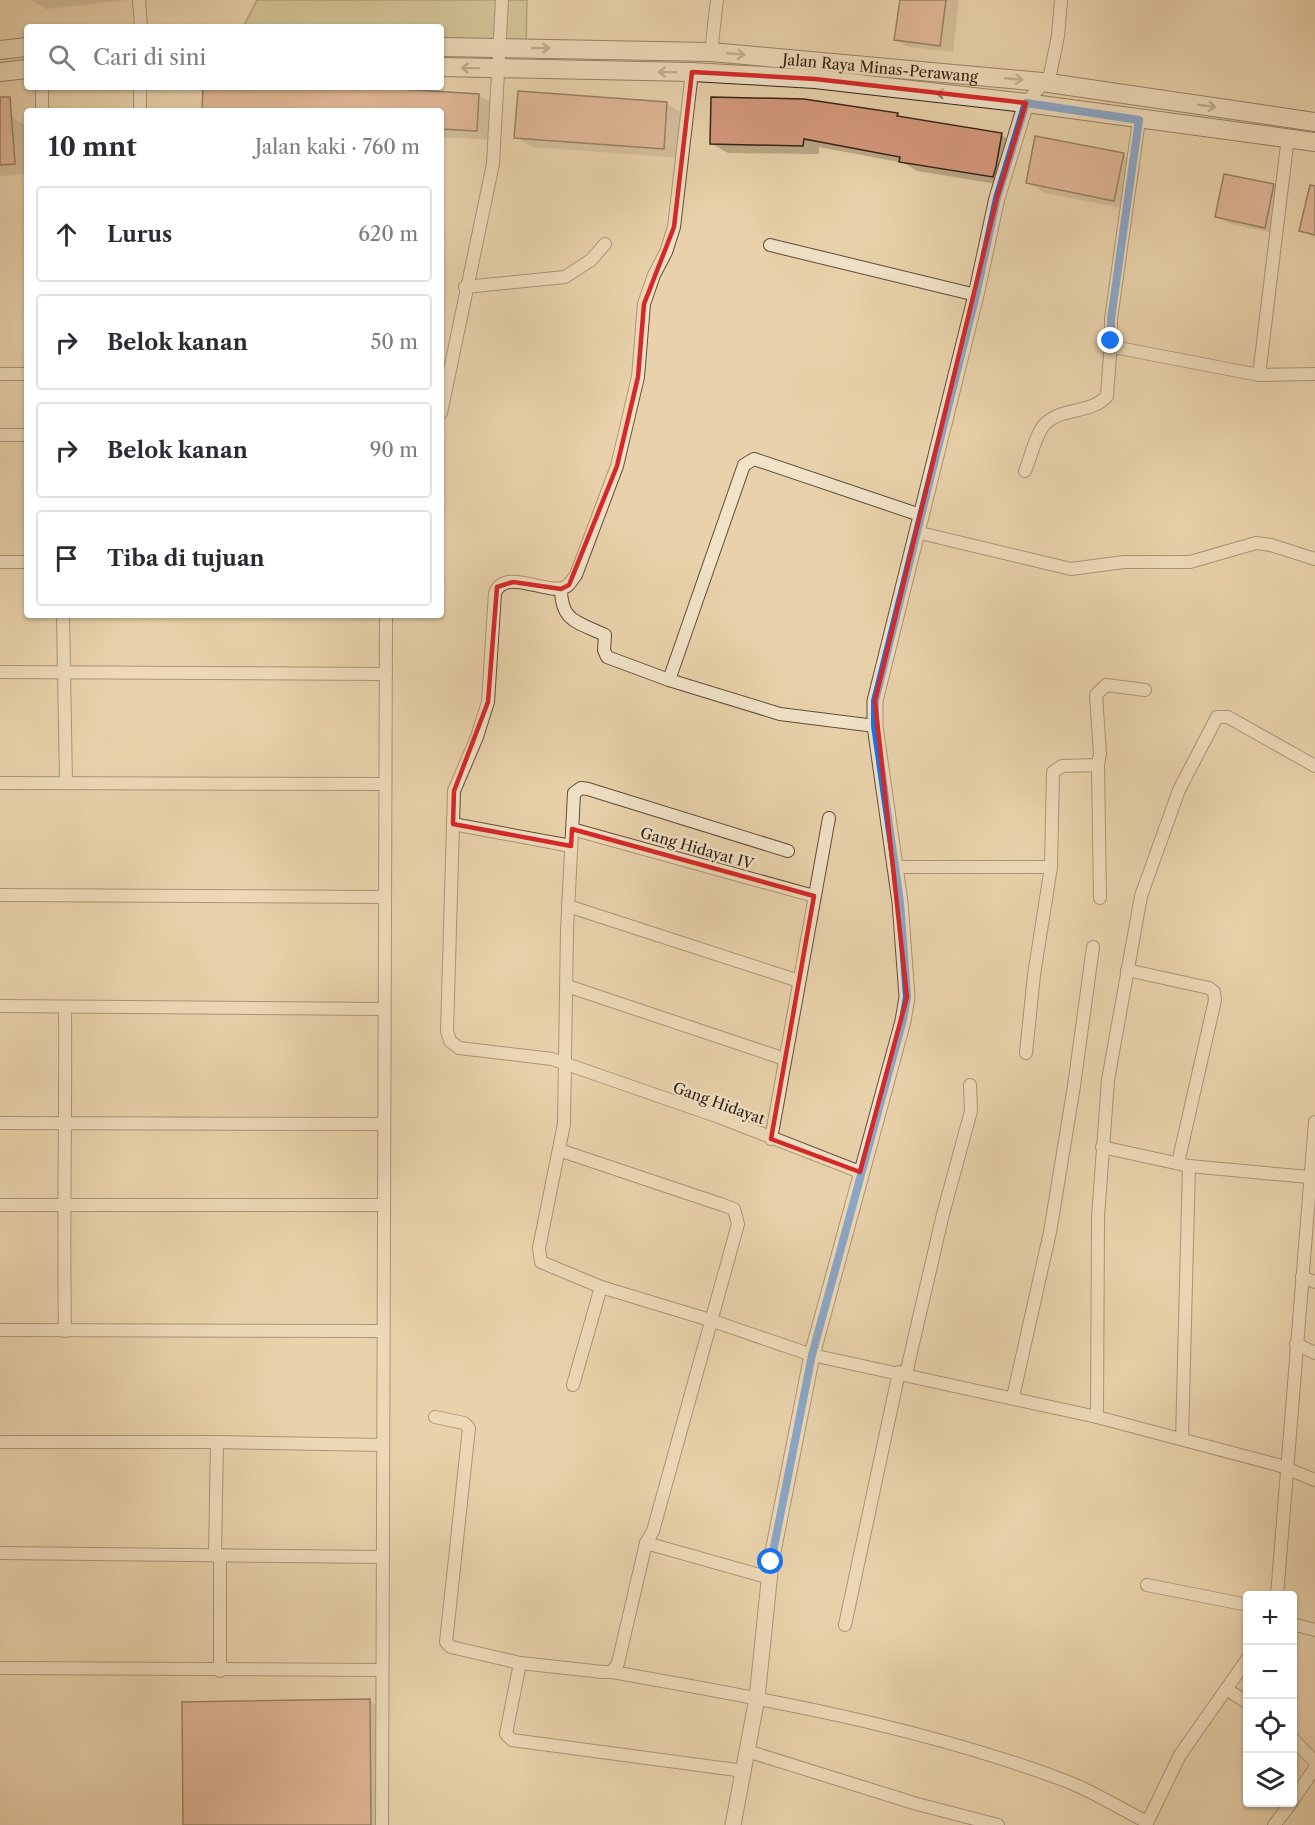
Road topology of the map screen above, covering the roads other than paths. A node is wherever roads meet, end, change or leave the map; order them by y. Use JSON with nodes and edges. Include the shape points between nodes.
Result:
{"nodes":[{"id":1,"x":139,"y":0,"type":"edge"},
{"id":2,"x":502,"y":0,"type":"edge"},
{"id":3,"x":717,"y":0,"type":"edge"},
{"id":4,"x":1061,"y":0,"type":"edge"},
{"id":5,"x":141,"y":24,"type":"edge"},
{"id":6,"x":24,"y":47,"type":"edge"},
{"id":7,"x":444,"y":47,"type":"edge"},
{"id":8,"x":499,"y":48,"type":"junction"},
{"id":9,"x":0,"y":50,"type":"edge"},
{"id":10,"x":711,"y":52,"type":"junction"},
{"id":11,"x":444,"y":67,"type":"edge"},
{"id":12,"x":24,"y":69,"type":"edge"},
{"id":13,"x":499,"y":69,"type":"junction"},
{"id":14,"x":0,"y":72,"type":"edge"},
{"id":15,"x":692,"y":72,"type":"junction"},
{"id":16,"x":1042,"y":82,"type":"junction"},
{"id":17,"x":42,"y":90,"type":"edge"},
{"id":18,"x":140,"y":90,"type":"edge"},
{"id":19,"x":1026,"y":103,"type":"junction"},
{"id":20,"x":42,"y":108,"type":"edge"},
{"id":21,"x":140,"y":108,"type":"edge"},
{"id":22,"x":1139,"y":120,"type":"junction"},
{"id":23,"x":1315,"y":122,"type":"edge"},
{"id":24,"x":1288,"y":137,"type":"junction"},
{"id":25,"x":1315,"y":142,"type":"edge"},
{"id":26,"x":605,"y":244,"type":"dead end"},
{"id":27,"x":770,"y":245,"type":"dead end"},
{"id":28,"x":465,"y":287,"type":"junction"},
{"id":29,"x":976,"y":295,"type":"junction"},
{"id":30,"x":1111,"y":341,"type":"junction"},
{"id":31,"x":0,"y":374,"type":"edge"},
{"id":32,"x":24,"y":374,"type":"edge"},
{"id":33,"x":1315,"y":374,"type":"edge"},
{"id":34,"x":1259,"y":375,"type":"junction"},
{"id":35,"x":444,"y":396,"type":"edge"},
{"id":36,"x":0,"y":435,"type":"edge"},
{"id":37,"x":24,"y":435,"type":"edge"},
{"id":38,"x":1025,"y":471,"type":"dead end"},
{"id":39,"x":920,"y":515,"type":"junction"},
{"id":40,"x":916,"y":531,"type":"junction"},
{"id":41,"x":1315,"y":559,"type":"edge"},
{"id":42,"x":0,"y":562,"type":"edge"},
{"id":43,"x":24,"y":562,"type":"edge"},
{"id":44,"x":561,"y":589,"type":"junction"},
{"id":45,"x":63,"y":618,"type":"edge"},
{"id":46,"x":386,"y":618,"type":"edge"},
{"id":47,"x":0,"y":672,"type":"edge"},
{"id":48,"x":64,"y":672,"type":"junction"},
{"id":49,"x":386,"y":674,"type":"junction"},
{"id":50,"x":669,"y":680,"type":"junction"},
{"id":51,"x":1145,"y":690,"type":"dead end"},
{"id":52,"x":875,"y":726,"type":"junction"},
{"id":53,"x":1098,"y":765,"type":"junction"},
{"id":54,"x":1315,"y":766,"type":"edge"},
{"id":55,"x":0,"y":783,"type":"edge"},
{"id":56,"x":66,"y":783,"type":"junction"},
{"id":57,"x":385,"y":784,"type":"junction"},
{"id":58,"x":829,"y":818,"type":"dead end"},
{"id":59,"x":453,"y":824,"type":"junction"},
{"id":60,"x":572,"y":829,"type":"junction"},
{"id":61,"x":571,"y":846,"type":"junction"},
{"id":62,"x":788,"y":851,"type":"dead end"},
{"id":63,"x":895,"y":867,"type":"junction"},
{"id":64,"x":1051,"y":867,"type":"junction"},
{"id":65,"x":0,"y":895,"type":"edge"},
{"id":66,"x":814,"y":896,"type":"junction"},
{"id":67,"x":385,"y":897,"type":"junction"},
{"id":68,"x":1100,"y":898,"type":"dead end"},
{"id":69,"x":568,"y":906,"type":"junction"},
{"id":70,"x":1093,"y":947,"type":"dead end"},
{"id":71,"x":1127,"y":970,"type":"junction"},
{"id":72,"x":799,"y":981,"type":"junction"},
{"id":73,"x":567,"y":986,"type":"junction"},
{"id":74,"x":0,"y":1006,"type":"edge"},
{"id":75,"x":66,"y":1007,"type":"junction"},
{"id":76,"x":384,"y":1009,"type":"junction"},
{"id":77,"x":1026,"y":1053,"type":"dead end"},
{"id":78,"x":785,"y":1059,"type":"junction"},
{"id":79,"x":566,"y":1066,"type":"junction"},
{"id":80,"x":970,"y":1085,"type":"dead end"},
{"id":81,"x":1315,"y":1122,"type":"edge"},
{"id":82,"x":0,"y":1123,"type":"edge"},
{"id":83,"x":66,"y":1123,"type":"junction"},
{"id":84,"x":383,"y":1124,"type":"junction"},
{"id":85,"x":771,"y":1139,"type":"junction"},
{"id":86,"x":1102,"y":1147,"type":"junction"},
{"id":87,"x":559,"y":1150,"type":"junction"},
{"id":88,"x":1183,"y":1165,"type":"junction"},
{"id":89,"x":860,"y":1172,"type":"junction"},
{"id":90,"x":1309,"y":1177,"type":"junction"},
{"id":91,"x":0,"y":1205,"type":"edge"},
{"id":92,"x":62,"y":1205,"type":"junction"},
{"id":93,"x":383,"y":1205,"type":"junction"},
{"id":94,"x":1302,"y":1277,"type":"junction"},
{"id":95,"x":1315,"y":1282,"type":"edge"},
{"id":96,"x":601,"y":1287,"type":"junction"},
{"id":97,"x":710,"y":1320,"type":"junction"},
{"id":98,"x":0,"y":1330,"type":"edge"},
{"id":99,"x":65,"y":1330,"type":"junction"},
{"id":100,"x":383,"y":1331,"type":"junction"},
{"id":101,"x":1296,"y":1344,"type":"junction"},
{"id":102,"x":1315,"y":1353,"type":"edge"},
{"id":103,"x":812,"y":1355,"type":"junction"},
{"id":104,"x":902,"y":1373,"type":"junction"},
{"id":105,"x":573,"y":1385,"type":"dead end"},
{"id":106,"x":1013,"y":1397,"type":"junction"},
{"id":107,"x":435,"y":1417,"type":"dead end"},
{"id":108,"x":1096,"y":1417,"type":"junction"},
{"id":109,"x":1182,"y":1439,"type":"junction"},
{"id":110,"x":0,"y":1442,"type":"edge"},
{"id":111,"x":217,"y":1442,"type":"junction"},
{"id":112,"x":383,"y":1445,"type":"junction"},
{"id":113,"x":1286,"y":1468,"type":"junction"},
{"id":114,"x":1315,"y":1480,"type":"edge"},
{"id":115,"x":646,"y":1543,"type":"junction"},
{"id":116,"x":0,"y":1553,"type":"edge"},
{"id":117,"x":218,"y":1555,"type":"junction"},
{"id":118,"x":383,"y":1557,"type":"junction"},
{"id":119,"x":770,"y":1578,"type":"junction"},
{"id":120,"x":1147,"y":1585,"type":"dead end"},
{"id":121,"x":1277,"y":1591,"type":"edge"},
{"id":122,"x":1243,"y":1604,"type":"edge"},
{"id":123,"x":845,"y":1625,"type":"dead end"},
{"id":124,"x":1297,"y":1625,"type":"edge"},
{"id":125,"x":1315,"y":1630,"type":"edge"},
{"id":126,"x":520,"y":1663,"type":"junction"},
{"id":127,"x":1243,"y":1665,"type":"edge"},
{"id":128,"x":0,"y":1668,"type":"edge"},
{"id":129,"x":382,"y":1670,"type":"junction"},
{"id":130,"x":220,"y":1671,"type":"junction"},
{"id":131,"x":612,"y":1672,"type":"junction"},
{"id":132,"x":1226,"y":1689,"type":"junction"},
{"id":133,"x":757,"y":1698,"type":"junction"},
{"id":134,"x":1243,"y":1700,"type":"edge"},
{"id":135,"x":1297,"y":1742,"type":"edge"},
{"id":136,"x":747,"y":1751,"type":"junction"},
{"id":137,"x":1315,"y":1762,"type":"edge"},
{"id":138,"x":1315,"y":1768,"type":"edge"},
{"id":139,"x":744,"y":1771,"type":"junction"},
{"id":140,"x":1297,"y":1795,"type":"edge"},
{"id":141,"x":1288,"y":1807,"type":"edge"},
{"id":142,"x":1147,"y":1824,"type":"edge"},
{"id":143,"x":382,"y":1825,"type":"edge"},
{"id":144,"x":734,"y":1825,"type":"edge"},
{"id":145,"x":998,"y":1825,"type":"edge"},
{"id":146,"x":1274,"y":1825,"type":"edge"}],
"edges":[{"from":1,"to":5,"type":"street"},
{"from":2,"to":8,"type":"street"},
{"from":3,"to":10,"type":"street"},
{"from":4,"to":16,"type":"street","via":[[1054,62],[1050,75]]},
{"from":6,"to":9,"type":"main road"},
{"from":7,"to":8,"type":"main road","name":"Jalan Raya Minas-Perawang"},
{"from":8,"to":10,"type":"main road","name":"Jalan Raya Minas-Perawang","one_way":true},
{"from":8,"to":13,"type":"street"},
{"from":10,"to":16,"type":"main road","name":"Jalan Raya Minas-Perawang","one_way":true},
{"from":13,"to":11,"type":"main road","name":"Jalan Raya Minas-Perawang","one_way":true},
{"from":12,"to":14,"type":"main road"},
{"from":15,"to":13,"type":"main road","name":"Jalan Raya Minas-Perawang","one_way":true},
{"from":13,"to":28,"type":"street","via":[[493,164]]},
{"from":19,"to":15,"type":"main road","name":"Jalan Raya Minas-Perawang","one_way":true,"via":[[815,80]]},
{"from":15,"to":44,"type":"street","via":[[674,226],[644,304],[638,377],[617,466],[576,575]]},
{"from":16,"to":19,"type":"street"},
{"from":16,"to":23,"type":"main road","name":"Jalan Raya Minas-Perawang","one_way":true},
{"from":17,"to":20,"type":"street"},
{"from":18,"to":21,"type":"street"},
{"from":19,"to":22,"type":"main road","name":"Jalan Raya Minas-Perawang"},
{"from":19,"to":29,"type":"street","via":[[997,198]]},
{"from":22,"to":24,"type":"main road","name":"Jalan Raya Minas-Perawang"},
{"from":22,"to":30,"type":"street"},
{"from":24,"to":25,"type":"main road","name":"Jalan Raya Minas-Perawang"},
{"from":24,"to":34,"type":"street"},
{"from":26,"to":28,"type":"street","via":[[591,260],[565,277]]},
{"from":27,"to":29,"type":"street"},
{"from":28,"to":35,"type":"street"},
{"from":29,"to":39,"type":"street"},
{"from":30,"to":34,"type":"street","via":[[1119,348]]},
{"from":30,"to":38,"type":"street","via":[[1107,396],[1093,407],[1052,418],[1044,424]]},
{"from":31,"to":32,"type":"street"},
{"from":33,"to":34,"type":"street"},
{"from":36,"to":37,"type":"street"},
{"from":39,"to":40,"type":"street"},
{"from":39,"to":50,"type":"street","via":[[749,460]]},
{"from":40,"to":41,"type":"street","via":[[1071,569],[1124,562],[1190,562],[1256,543]]},
{"from":40,"to":52,"type":"street","via":[[875,701]]},
{"from":42,"to":43,"type":"street"},
{"from":44,"to":50,"type":"street","via":[[561,606],[566,616],[605,636],[603,650],[607,657]]},
{"from":44,"to":59,"type":"street","via":[[513,582],[497,587],[488,702],[454,791]]},
{"from":45,"to":48,"type":"street"},
{"from":46,"to":49,"type":"street"},
{"from":47,"to":48,"type":"street"},
{"from":48,"to":49,"type":"street"},
{"from":48,"to":56,"type":"street"},
{"from":49,"to":57,"type":"street"},
{"from":50,"to":52,"type":"street","via":[[780,714]]},
{"from":51,"to":53,"type":"street","via":[[1106,685],[1098,691]]},
{"from":52,"to":63,"type":"street"},
{"from":53,"to":64,"type":"street","via":[[1062,766],[1053,772]]},
{"from":53,"to":68,"type":"street"},
{"from":54,"to":71,"type":"street","via":[[1228,717],[1215,720],[1179,790],[1141,896]]},
{"from":55,"to":56,"type":"street"},
{"from":56,"to":57,"type":"street"},
{"from":57,"to":67,"type":"street"},
{"from":58,"to":66,"type":"street"},
{"from":59,"to":61,"type":"street"},
{"from":59,"to":79,"type":"street","name":"Gang Hidayat","via":[[447,1031],[450,1041],[459,1048],[552,1059]]},
{"from":60,"to":61,"type":"street"},
{"from":60,"to":62,"type":"street","via":[[573,795],[581,788]]},
{"from":60,"to":66,"type":"street","name":"Gang Hidayat IV"},
{"from":61,"to":69,"type":"street"},
{"from":63,"to":64,"type":"street"},
{"from":63,"to":89,"type":"street","via":[[907,997]]},
{"from":64,"to":77,"type":"street"},
{"from":65,"to":67,"type":"street"},
{"from":66,"to":72,"type":"street"},
{"from":67,"to":76,"type":"street"},
{"from":69,"to":72,"type":"street"},
{"from":69,"to":73,"type":"street"},
{"from":70,"to":106,"type":"street","via":[[1050,1232]]},
{"from":71,"to":86,"type":"street","via":[[1108,1080]]},
{"from":71,"to":88,"type":"street","via":[[1214,992]]},
{"from":72,"to":78,"type":"street"},
{"from":73,"to":78,"type":"street"},
{"from":73,"to":79,"type":"street"},
{"from":74,"to":75,"type":"street"},
{"from":75,"to":76,"type":"street"},
{"from":75,"to":83,"type":"street"},
{"from":76,"to":84,"type":"street"},
{"from":78,"to":85,"type":"street"},
{"from":79,"to":85,"type":"street","name":"Gang Hidayat","via":[[719,1117]]},
{"from":79,"to":87,"type":"street"},
{"from":80,"to":104,"type":"street","via":[[971,1111]]},
{"from":81,"to":90,"type":"street"},
{"from":82,"to":83,"type":"street"},
{"from":83,"to":84,"type":"street"},
{"from":83,"to":92,"type":"street"},
{"from":84,"to":93,"type":"street"},
{"from":85,"to":89,"type":"street","name":"Gang Hidayat"},
{"from":86,"to":88,"type":"street"},
{"from":86,"to":108,"type":"street"},
{"from":87,"to":96,"type":"street","via":[[539,1248],[540,1260]]},
{"from":87,"to":97,"type":"street","via":[[734,1209],[738,1224]]},
{"from":88,"to":90,"type":"street"},
{"from":88,"to":109,"type":"street"},
{"from":89,"to":103,"type":"street"},
{"from":90,"to":94,"type":"street"},
{"from":91,"to":92,"type":"street"},
{"from":92,"to":93,"type":"street"},
{"from":92,"to":99,"type":"street"},
{"from":93,"to":100,"type":"street"},
{"from":94,"to":95,"type":"street"},
{"from":94,"to":101,"type":"street"},
{"from":96,"to":97,"type":"street"},
{"from":96,"to":105,"type":"street"},
{"from":97,"to":103,"type":"street"},
{"from":97,"to":115,"type":"street","via":[[656,1521]]},
{"from":98,"to":99,"type":"street"},
{"from":99,"to":100,"type":"street"},
{"from":100,"to":112,"type":"street"},
{"from":101,"to":102,"type":"street"},
{"from":101,"to":113,"type":"street"},
{"from":103,"to":104,"type":"street"},
{"from":103,"to":119,"type":"street"},
{"from":104,"to":106,"type":"street"},
{"from":104,"to":123,"type":"street"},
{"from":106,"to":108,"type":"street"},
{"from":107,"to":126,"type":"street","via":[[464,1423],[470,1436],[446,1642],[451,1647]]},
{"from":108,"to":109,"type":"street"},
{"from":109,"to":113,"type":"street"},
{"from":110,"to":111,"type":"street"},
{"from":111,"to":112,"type":"street"},
{"from":111,"to":117,"type":"street"},
{"from":112,"to":118,"type":"street"},
{"from":113,"to":114,"type":"street"},
{"from":113,"to":121,"type":"street"},
{"from":115,"to":119,"type":"street"},
{"from":115,"to":131,"type":"street","via":[[618,1664]]},
{"from":116,"to":117,"type":"street"},
{"from":117,"to":118,"type":"street"},
{"from":117,"to":130,"type":"street"},
{"from":118,"to":129,"type":"street"},
{"from":119,"to":133,"type":"street"},
{"from":120,"to":122,"type":"street"},
{"from":124,"to":125,"type":"street"},
{"from":126,"to":131,"type":"street"},
{"from":126,"to":139,"type":"street","via":[[506,1731],[512,1740]]},
{"from":127,"to":132,"type":"street"},
{"from":128,"to":130,"type":"street"},
{"from":129,"to":130,"type":"street"},
{"from":129,"to":143,"type":"street"},
{"from":131,"to":133,"type":"street"},
{"from":132,"to":134,"type":"street"},
{"from":132,"to":142,"type":"street","via":[[1180,1755]]},
{"from":133,"to":136,"type":"street"},
{"from":133,"to":142,"type":"street","via":[[868,1720],[961,1746],[1068,1782]]},
{"from":135,"to":137,"type":"street"},
{"from":136,"to":139,"type":"street"},
{"from":136,"to":145,"type":"street"},
{"from":138,"to":140,"type":"street"},
{"from":139,"to":144,"type":"street"},
{"from":141,"to":146,"type":"street"}]}
